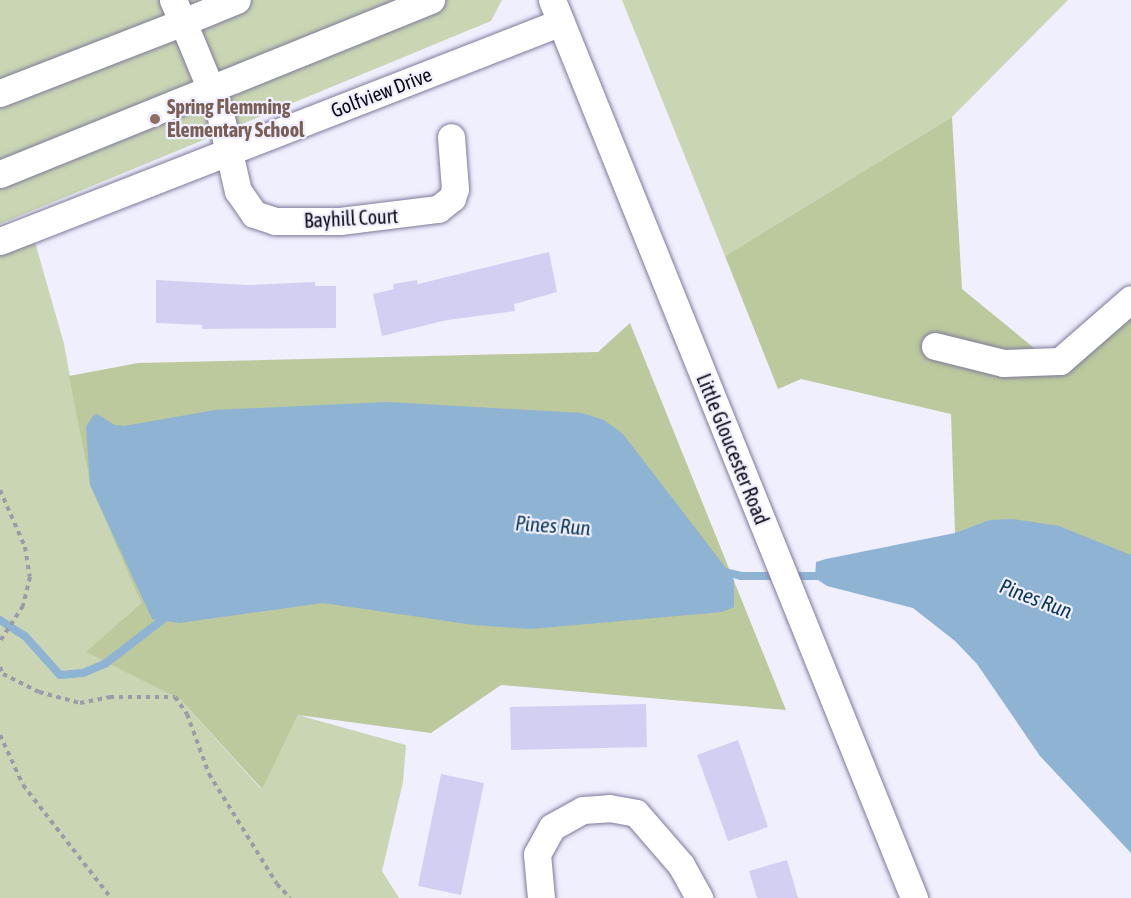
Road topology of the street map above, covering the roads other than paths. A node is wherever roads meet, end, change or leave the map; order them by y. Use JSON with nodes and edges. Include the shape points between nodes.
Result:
{"nodes":[{"id":1,"x":237,"y":0,"type":"edge"},
{"id":2,"x":431,"y":0,"type":"edge"},
{"id":3,"x":178,"y":11,"type":"edge"},
{"id":4,"x":556,"y":11,"type":"edge"},
{"id":5,"x":211,"y":89,"type":"junction"},
{"id":6,"x":0,"y":93,"type":"edge"},
{"id":7,"x":451,"y":137,"type":"dead end"},
{"id":8,"x":228,"y":152,"type":"junction"},
{"id":9,"x":0,"y":174,"type":"edge"},
{"id":10,"x":0,"y":242,"type":"edge"},
{"id":11,"x":1131,"y":299,"type":"edge"},
{"id":12,"x":935,"y":346,"type":"dead end"},
{"id":13,"x":541,"y":898,"type":"edge"},
{"id":14,"x":699,"y":898,"type":"edge"},
{"id":15,"x":914,"y":898,"type":"edge"}],
"edges":[{"from":1,"to":3,"type":"street"},
{"from":2,"to":5,"type":"street"},
{"from":3,"to":5,"type":"street","name":"Bayhill Court"},
{"from":3,"to":6,"type":"street"},
{"from":4,"to":8,"type":"street","name":"Golfview Drive"},
{"from":4,"to":15,"type":"street","name":"Little Gloucester Road"},
{"from":5,"to":8,"type":"street","name":"Bayhill Court"},
{"from":5,"to":9,"type":"street"},
{"from":7,"to":8,"type":"street","name":"Bayhill Court","via":[[455,189],[446,204],[426,213],[340,221],[275,221],[254,214],[238,191]]},
{"from":8,"to":10,"type":"street","name":"Golfview Drive"},
{"from":11,"to":12,"type":"street","via":[[1060,361],[1003,363]]},
{"from":13,"to":14,"type":"street","via":[[537,854],[552,827],[583,810],[609,808],[636,813],[681,865]]}]}
